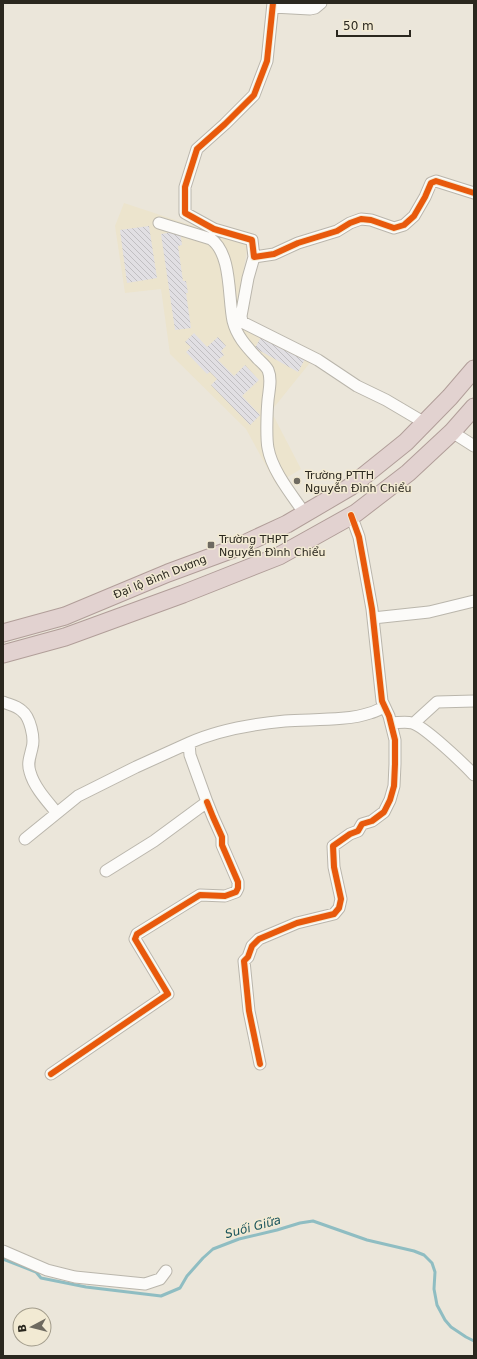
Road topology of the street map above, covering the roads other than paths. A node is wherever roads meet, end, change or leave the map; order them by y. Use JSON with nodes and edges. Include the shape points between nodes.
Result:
{"nodes":[{"id":1,"x":321,"y":3,"type":"edge"},
{"id":2,"x":273,"y":5,"type":"edge"},
{"id":3,"x":474,"y":193,"type":"edge"},
{"id":4,"x":159,"y":223,"type":"dead end"},
{"id":5,"x":254,"y":257,"type":"junction"},
{"id":6,"x":474,"y":369,"type":"edge"},
{"id":7,"x":474,"y":407,"type":"edge"},
{"id":8,"x":429,"y":418,"type":"junction"},
{"id":9,"x":452,"y":432,"type":"junction"},
{"id":10,"x":474,"y":446,"type":"edge"},
{"id":11,"x":305,"y":514,"type":"junction"},
{"id":12,"x":351,"y":515,"type":"junction"},
{"id":13,"x":474,"y":601,"type":"edge"},
{"id":14,"x":373,"y":618,"type":"junction"},
{"id":15,"x":3,"y":633,"type":"edge"},
{"id":16,"x":3,"y":654,"type":"edge"},
{"id":17,"x":474,"y":701,"type":"edge"},
{"id":18,"x":3,"y":702,"type":"edge"},
{"id":19,"x":384,"y":707,"type":"junction"},
{"id":20,"x":391,"y":723,"type":"junction"},
{"id":21,"x":414,"y":723,"type":"junction"},
{"id":22,"x":189,"y":743,"type":"junction"},
{"id":23,"x":474,"y":775,"type":"edge"},
{"id":24,"x":207,"y":802,"type":"junction"},
{"id":25,"x":57,"y":813,"type":"junction"},
{"id":26,"x":25,"y":839,"type":"dead end"},
{"id":27,"x":106,"y":871,"type":"dead end"},
{"id":28,"x":260,"y":1064,"type":"dead end"},
{"id":29,"x":51,"y":1074,"type":"dead end"},
{"id":30,"x":3,"y":1251,"type":"edge"},
{"id":31,"x":166,"y":1271,"type":"dead end"}],
"edges":[{"from":1,"to":2,"type":"street","via":[[310,9]]},
{"from":2,"to":5,"type":"street","via":[[267,61],[254,95],[197,149],[185,187],[185,213],[214,229],[252,240]]},
{"from":3,"to":5,"type":"street","via":[[436,181],[431,183],[414,216],[404,225],[394,228],[360,219],[337,231],[298,243],[274,254]]},
{"from":4,"to":11,"type":"street","via":[[210,239],[217,244],[226,268],[232,316],[238,334],[268,369],[270,377],[267,448],[272,463]]},
{"from":5,"to":8,"type":"street","via":[[248,278],[242,322],[318,360],[357,386]]},
{"from":6,"to":8,"type":"highway","name":"Đại lộ Bình Dương"},
{"from":7,"to":9,"type":"highway","name":"Đại lộ Bình Dương"},
{"from":8,"to":9,"type":"highway"},
{"from":8,"to":11,"type":"highway","name":"Đại lộ Bình Dương","via":[[406,442],[350,487]]},
{"from":9,"to":10,"type":"street"},
{"from":9,"to":12,"type":"highway","name":"Đại lộ Bình Dương","via":[[408,473]]},
{"from":11,"to":15,"type":"highway","name":"Đại lộ Bình Dương","via":[[233,549],[65,616]]},
{"from":12,"to":14,"type":"street","via":[[362,552]]},
{"from":12,"to":16,"type":"highway","name":"Đại lộ Bình Dương","via":[[279,556],[65,637]]},
{"from":13,"to":14,"type":"street","via":[[429,612]]},
{"from":14,"to":19,"type":"street"},
{"from":17,"to":21,"type":"street","via":[[437,702]]},
{"from":18,"to":25,"type":"street","via":[[24,711],[33,735],[33,747],[28,760],[30,772],[41,793]]},
{"from":19,"to":20,"type":"street"},
{"from":19,"to":22,"type":"street","via":[[370,714],[283,721],[230,730]]},
{"from":20,"to":21,"type":"street"},
{"from":20,"to":28,"type":"street","via":[[396,764],[390,800],[384,812],[372,822],[362,824],[358,831],[333,846],[334,867],[341,899],[339,908],[334,914],[297,923],[259,939],[244,961],[249,1011]]},
{"from":21,"to":23,"type":"street","via":[[437,740]]},
{"from":22,"to":24,"type":"street","via":[[190,755]]},
{"from":22,"to":25,"type":"street","via":[[78,796]]},
{"from":24,"to":27,"type":"street","via":[[154,841]]},
{"from":24,"to":29,"type":"street","via":[[238,882],[236,892],[225,896],[200,894],[137,934],[135,939],[168,994]]},
{"from":25,"to":26,"type":"street"},
{"from":30,"to":31,"type":"street","via":[[47,1270],[75,1277],[145,1284],[160,1279]]}]}
